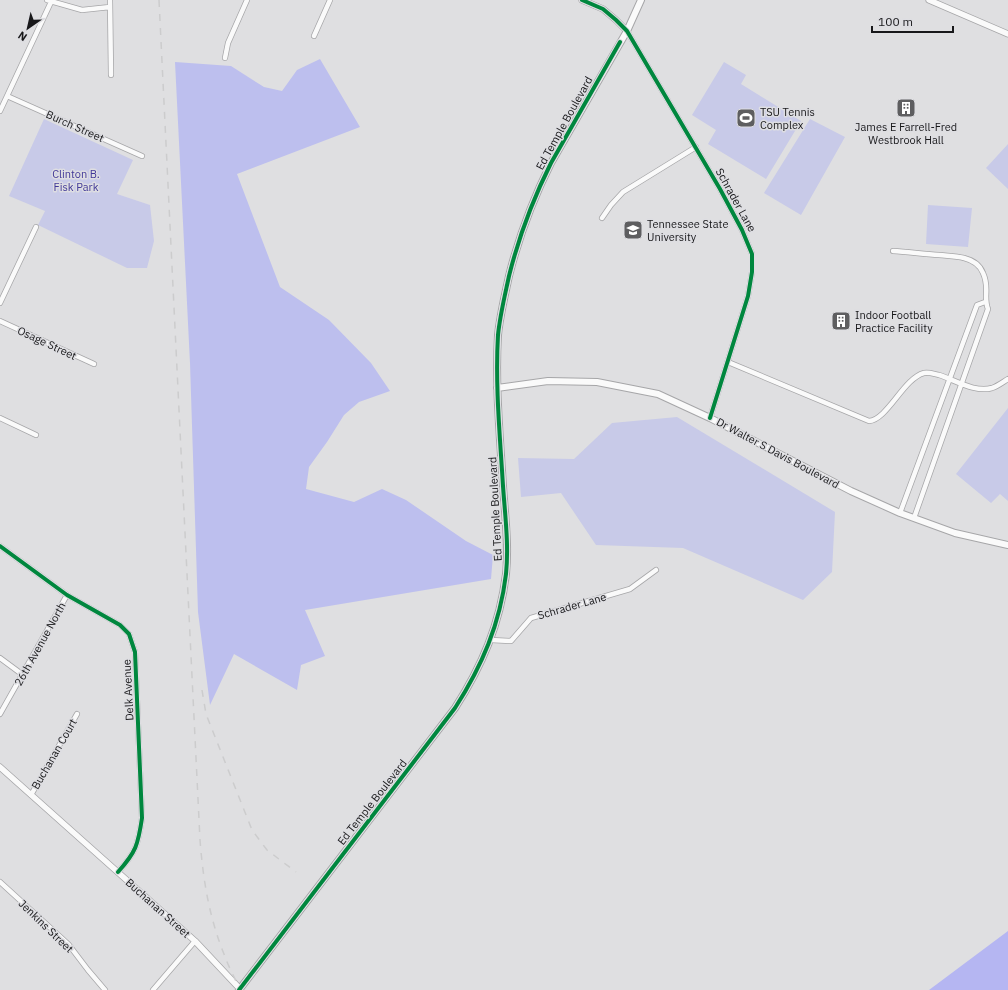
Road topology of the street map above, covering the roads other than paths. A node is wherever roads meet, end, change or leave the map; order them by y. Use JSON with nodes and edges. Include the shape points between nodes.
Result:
{"nodes":[{"id":1,"x":110,"y":0,"type":"edge"},
{"id":2,"x":247,"y":0,"type":"edge"},
{"id":3,"x":330,"y":0,"type":"edge"},
{"id":4,"x":582,"y":0,"type":"edge"},
{"id":5,"x":641,"y":0,"type":"edge"},
{"id":6,"x":929,"y":0,"type":"edge"},
{"id":7,"x":49,"y":1,"type":"edge"},
{"id":8,"x":110,"y":7,"type":"junction"},
{"id":9,"x":627,"y":31,"type":"junction"},
{"id":10,"x":1008,"y":33,"type":"edge"},
{"id":11,"x":314,"y":36,"type":"dead end"},
{"id":12,"x":225,"y":58,"type":"dead end"},
{"id":13,"x":111,"y":75,"type":"dead end"},
{"id":14,"x":7,"y":96,"type":"junction"},
{"id":15,"x":0,"y":111,"type":"edge"},
{"id":16,"x":696,"y":147,"type":"junction"},
{"id":17,"x":142,"y":156,"type":"dead end"},
{"id":18,"x":602,"y":218,"type":"dead end"},
{"id":19,"x":36,"y":227,"type":"dead end"},
{"id":20,"x":893,"y":251,"type":"dead end"},
{"id":21,"x":985,"y":302,"type":"junction"},
{"id":22,"x":0,"y":303,"type":"edge"},
{"id":23,"x":0,"y":321,"type":"edge"},
{"id":24,"x":728,"y":362,"type":"junction"},
{"id":25,"x":94,"y":364,"type":"dead end"},
{"id":26,"x":950,"y":379,"type":"junction"},
{"id":27,"x":1008,"y":379,"type":"edge"},
{"id":28,"x":962,"y":383,"type":"junction"},
{"id":29,"x":497,"y":388,"type":"junction"},
{"id":30,"x":0,"y":418,"type":"edge"},
{"id":31,"x":710,"y":418,"type":"junction"},
{"id":32,"x":36,"y":435,"type":"dead end"},
{"id":33,"x":900,"y":513,"type":"junction"},
{"id":34,"x":914,"y":518,"type":"junction"},
{"id":35,"x":1008,"y":545,"type":"edge"},
{"id":36,"x":0,"y":546,"type":"edge"},
{"id":37,"x":656,"y":570,"type":"dead end"},
{"id":38,"x":67,"y":595,"type":"junction"},
{"id":39,"x":491,"y":640,"type":"junction"},
{"id":40,"x":0,"y":658,"type":"edge"},
{"id":41,"x":22,"y":675,"type":"junction"},
{"id":42,"x":0,"y":714,"type":"edge"},
{"id":43,"x":77,"y":714,"type":"dead end"},
{"id":44,"x":0,"y":767,"type":"edge"},
{"id":45,"x":31,"y":795,"type":"junction"},
{"id":46,"x":118,"y":872,"type":"junction"},
{"id":47,"x":1,"y":886,"type":"edge"},
{"id":48,"x":195,"y":941,"type":"junction"},
{"id":49,"x":239,"y":989,"type":"edge"},
{"id":50,"x":105,"y":990,"type":"edge"},
{"id":51,"x":153,"y":990,"type":"edge"}],
"edges":[{"from":1,"to":8,"type":"street"},
{"from":2,"to":12,"type":"street","via":[[228,42]]},
{"from":3,"to":11,"type":"street"},
{"from":4,"to":9,"type":"street","via":[[602,9]]},
{"from":5,"to":9,"type":"main road","name":"Ed Temple Boulevard"},
{"from":6,"to":10,"type":"street"},
{"from":7,"to":8,"type":"street","via":[[82,10]]},
{"from":7,"to":14,"type":"street"},
{"from":8,"to":13,"type":"street"},
{"from":9,"to":16,"type":"street","name":"Schrader Lane"},
{"from":9,"to":29,"type":"main road","name":"Ed Temple Boulevard","via":[[551,163],[525,221],[504,296],[498,334]]},
{"from":14,"to":15,"type":"street"},
{"from":14,"to":17,"type":"street","name":"Burch Street"},
{"from":16,"to":18,"type":"street","via":[[623,192]]},
{"from":16,"to":24,"type":"street","name":"Schrader Lane","via":[[742,230],[752,254],[750,286]]},
{"from":19,"to":22,"type":"street"},
{"from":20,"to":21,"type":"street","via":[[961,257],[972,261],[985,277],[988,291]]},
{"from":21,"to":26,"type":"street","via":[[977,305]]},
{"from":21,"to":28,"type":"street","via":[[988,309]]},
{"from":23,"to":25,"type":"street","name":"Osage Street"},
{"from":24,"to":26,"type":"street","via":[[869,421],[878,418],[920,375],[928,372]]},
{"from":24,"to":31,"type":"street","name":"Schrader Lane"},
{"from":26,"to":28,"type":"street"},
{"from":26,"to":33,"type":"street"},
{"from":27,"to":28,"type":"street","via":[[990,389]]},
{"from":28,"to":34,"type":"street"},
{"from":29,"to":31,"type":"main road","name":"Dr Walter S Davis Boulevard","via":[[548,382],[596,382],[658,394]]},
{"from":29,"to":39,"type":"main road","name":"Ed Temple Boulevard","via":[[507,544],[506,573],[499,615]]},
{"from":30,"to":32,"type":"street"},
{"from":31,"to":33,"type":"main road","name":"Dr Walter S Davis Boulevard","via":[[851,491]]},
{"from":33,"to":34,"type":"main road","name":"Dr Walter S Davis Boulevard"},
{"from":34,"to":35,"type":"main road","name":"Dr Walter S Davis Boulevard","via":[[955,533]]},
{"from":36,"to":38,"type":"street","name":"Delk Avenue"},
{"from":37,"to":39,"type":"street","name":"Schrader Lane","via":[[630,589],[531,618],[511,641]]},
{"from":38,"to":41,"type":"street","name":"26th Avenue North"},
{"from":38,"to":46,"type":"street","name":"Delk Avenue","via":[[120,625],[129,634],[135,652],[142,818],[139,840],[131,857]]},
{"from":39,"to":49,"type":"main road","name":"Ed Temple Boulevard","via":[[471,683],[455,708]]},
{"from":40,"to":41,"type":"street"},
{"from":41,"to":42,"type":"street","name":"26th Avenue North"},
{"from":43,"to":45,"type":"street","name":"Buchanan Court"},
{"from":44,"to":45,"type":"street","name":"Buchanan Street"},
{"from":45,"to":46,"type":"street","name":"Buchanan Street"},
{"from":46,"to":48,"type":"street","name":"Buchanan Street"},
{"from":47,"to":50,"type":"street","name":"Jenkins Street","via":[[69,945]]},
{"from":48,"to":49,"type":"street","name":"Buchanan Street"},
{"from":48,"to":51,"type":"street"}]}
